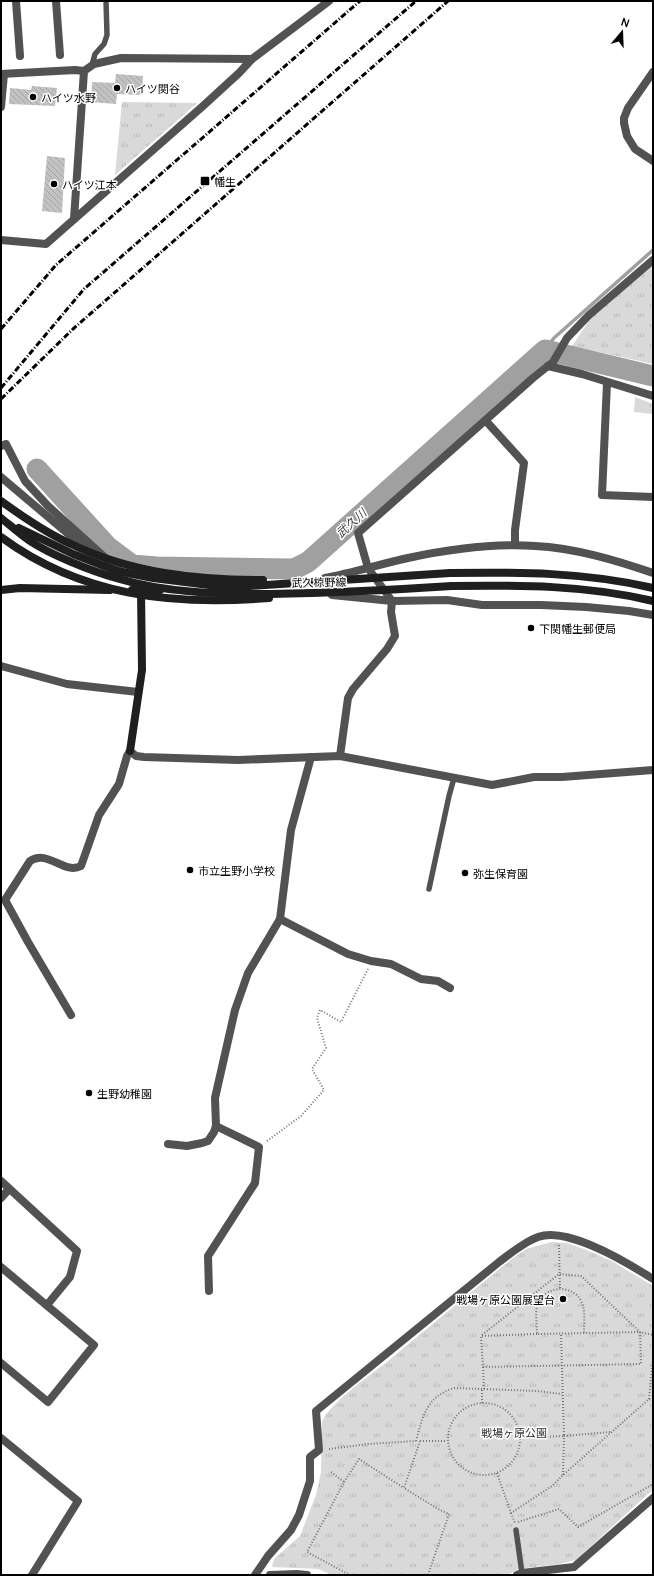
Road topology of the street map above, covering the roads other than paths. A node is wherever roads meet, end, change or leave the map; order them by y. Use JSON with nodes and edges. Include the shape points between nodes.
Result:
{"nodes":[{"id":1,"x":16,"y":1,"type":"edge"},
{"id":2,"x":56,"y":1,"type":"edge"},
{"id":3,"x":106,"y":1,"type":"edge"},
{"id":4,"x":329,"y":1,"type":"edge"},
{"id":5,"x":60,"y":55,"type":"dead end"},
{"id":6,"x":20,"y":56,"type":"dead end"},
{"id":7,"x":252,"y":59,"type":"junction"},
{"id":8,"x":92,"y":65,"type":"junction"},
{"id":9,"x":84,"y":71,"type":"junction"},
{"id":10,"x":653,"y":72,"type":"edge"},
{"id":11,"x":2,"y":74,"type":"edge"},
{"id":12,"x":1,"y":107,"type":"edge"},
{"id":13,"x":653,"y":161,"type":"edge"},
{"id":14,"x":74,"y":219,"type":"junction"},
{"id":15,"x":1,"y":240,"type":"edge"},
{"id":16,"x":653,"y":260,"type":"edge"},
{"id":17,"x":550,"y":364,"type":"junction"},
{"id":18,"x":607,"y":382,"type":"junction"},
{"id":19,"x":653,"y":396,"type":"edge"},
{"id":20,"x":486,"y":420,"type":"junction"},
{"id":21,"x":3,"y":445,"type":"edge"},
{"id":22,"x":1,"y":478,"type":"edge"},
{"id":23,"x":653,"y":497,"type":"edge"},
{"id":24,"x":1,"y":501,"type":"edge"},
{"id":25,"x":1,"y":518,"type":"edge"},
{"id":26,"x":1,"y":537,"type":"edge"},
{"id":27,"x":515,"y":545,"type":"junction"},
{"id":28,"x":368,"y":568,"type":"junction"},
{"id":29,"x":653,"y":573,"type":"edge"},
{"id":30,"x":329,"y":580,"type":"junction"},
{"id":31,"x":653,"y":588,"type":"edge"},
{"id":32,"x":1,"y":590,"type":"edge"},
{"id":33,"x":141,"y":590,"type":"junction"},
{"id":34,"x":249,"y":590,"type":"junction"},
{"id":35,"x":330,"y":593,"type":"junction"},
{"id":36,"x":392,"y":601,"type":"junction"},
{"id":37,"x":653,"y":601,"type":"edge"},
{"id":38,"x":653,"y":615,"type":"edge"},
{"id":39,"x":1,"y":666,"type":"edge"},
{"id":40,"x":138,"y":692,"type":"junction"},
{"id":41,"x":130,"y":751,"type":"junction"},
{"id":42,"x":340,"y":756,"type":"junction"},
{"id":43,"x":311,"y":757,"type":"junction"},
{"id":44,"x":653,"y":770,"type":"edge"},
{"id":45,"x":454,"y":778,"type":"junction"},
{"id":46,"x":429,"y":890,"type":"dead end"},
{"id":47,"x":280,"y":919,"type":"junction"},
{"id":48,"x":450,"y":988,"type":"dead end"},
{"id":49,"x":71,"y":1015,"type":"dead end"},
{"id":50,"x":216,"y":1126,"type":"junction"},
{"id":51,"x":168,"y":1144,"type":"dead end"},
{"id":52,"x":1,"y":1181,"type":"edge"},
{"id":53,"x":9,"y":1189,"type":"junction"},
{"id":54,"x":1,"y":1198,"type":"edge"},
{"id":55,"x":1,"y":1266,"type":"edge"},
{"id":56,"x":653,"y":1279,"type":"edge"},
{"id":57,"x":209,"y":1291,"type":"dead end"},
{"id":58,"x":48,"y":1305,"type":"junction"},
{"id":59,"x":1,"y":1363,"type":"edge"},
{"id":60,"x":1,"y":1438,"type":"edge"},
{"id":61,"x":653,"y":1498,"type":"edge"},
{"id":62,"x":516,"y":1530,"type":"dead end"},
{"id":63,"x":520,"y":1574,"type":"edge"},
{"id":64,"x":32,"y":1575,"type":"edge"},
{"id":65,"x":255,"y":1575,"type":"edge"},
{"id":66,"x":270,"y":1575,"type":"edge"},
{"id":67,"x":307,"y":1575,"type":"edge"}],
"edges":[{"from":1,"to":6,"type":"street"},
{"from":2,"to":5,"type":"street"},
{"from":3,"to":8,"type":"lane","via":[[106,39],[95,54]]},
{"from":4,"to":7,"type":"street"},
{"from":7,"to":8,"type":"street","via":[[121,58]]},
{"from":7,"to":14,"type":"street"},
{"from":8,"to":9,"type":"street"},
{"from":9,"to":11,"type":"street"},
{"from":9,"to":14,"type":"street"},
{"from":10,"to":13,"type":"street","via":[[628,108],[624,123],[627,136],[635,149]]},
{"from":11,"to":12,"type":"street"},
{"from":14,"to":15,"type":"street","via":[[46,244]]},
{"from":16,"to":17,"type":"street","via":[[589,314],[567,338]]},
{"from":17,"to":18,"type":"street"},
{"from":17,"to":20,"type":"street"},
{"from":18,"to":19,"type":"street"},
{"from":18,"to":23,"type":"street","via":[[602,495]]},
{"from":20,"to":27,"type":"street","via":[[524,463]]},
{"from":20,"to":28,"type":"street","via":[[358,533]]},
{"from":21,"to":33,"type":"street","via":[[25,481],[48,506]]},
{"from":22,"to":33,"type":"street","via":[[102,562]]},
{"from":24,"to":30,"type":"main road","bridge":true,"via":[[69,544],[137,568],[217,579]]},
{"from":25,"to":30,"type":"main road","name":"武久椋野線","bridge":true,"via":[[73,554],[117,571],[153,578],[217,586]]},
{"from":25,"to":35,"type":"main road","name":"武久椋野線","bridge":true,"via":[[30,541],[70,561],[116,578],[151,586],[218,593]]},
{"from":26,"to":35,"type":"main road","bridge":true,"via":[[73,577],[138,596],[209,601]]},
{"from":27,"to":28,"type":"street","via":[[460,548]]},
{"from":27,"to":29,"type":"street","via":[[586,554]]},
{"from":28,"to":34,"type":"street","via":[[291,585]]},
{"from":28,"to":36,"type":"street"},
{"from":30,"to":31,"type":"main road","name":"武久椋野線","bridge":true,"via":[[450,573],[540,573],[613,580]]},
{"from":32,"to":33,"type":"main road"},
{"from":33,"to":34,"type":"main road"},
{"from":33,"to":40,"type":"main road","via":[[143,658]]},
{"from":34,"to":36,"type":"street","via":[[292,591]]},
{"from":35,"to":37,"type":"main road","name":"武久椋野線","bridge":true,"via":[[498,585],[569,588]]},
{"from":36,"to":38,"type":"street","via":[[447,600],[482,605],[586,607]]},
{"from":36,"to":42,"type":"street","via":[[394,636],[387,649],[348,698]]},
{"from":39,"to":40,"type":"street","via":[[67,684]]},
{"from":40,"to":41,"type":"main road"},
{"from":41,"to":43,"type":"street","via":[[136,756],[144,757],[238,760]]},
{"from":41,"to":49,"type":"street","via":[[119,784],[99,815],[81,866],[76,869],[49,859],[34,859],[30,861],[5,900]]},
{"from":42,"to":43,"type":"street"},
{"from":42,"to":45,"type":"street"},
{"from":43,"to":47,"type":"street","via":[[291,830]]},
{"from":44,"to":45,"type":"street","via":[[534,777],[492,785]]},
{"from":45,"to":46,"type":"lane"},
{"from":47,"to":48,"type":"street","via":[[336,949],[356,957],[391,964],[421,979],[438,981]]},
{"from":47,"to":50,"type":"street","via":[[248,973],[235,1010],[216,1098]]},
{"from":50,"to":51,"type":"street","via":[[208,1141],[187,1146]]},
{"from":50,"to":57,"type":"street","via":[[259,1147],[255,1183],[208,1256]]},
{"from":52,"to":53,"type":"street"},
{"from":53,"to":54,"type":"street"},
{"from":53,"to":58,"type":"street","via":[[77,1251],[70,1277]]},
{"from":55,"to":58,"type":"street"},
{"from":56,"to":65,"type":"street","via":[[597,1248],[572,1238],[539,1237],[513,1251],[316,1411],[319,1450],[310,1458],[310,1481],[299,1515],[292,1530],[268,1556]]},
{"from":58,"to":59,"type":"street","via":[[94,1345],[48,1402]]},
{"from":60,"to":64,"type":"street","via":[[78,1501]]},
{"from":61,"to":63,"type":"street","via":[[574,1566]]},
{"from":62,"to":63,"type":"lane"},
{"from":66,"to":67,"type":"street"}]}
